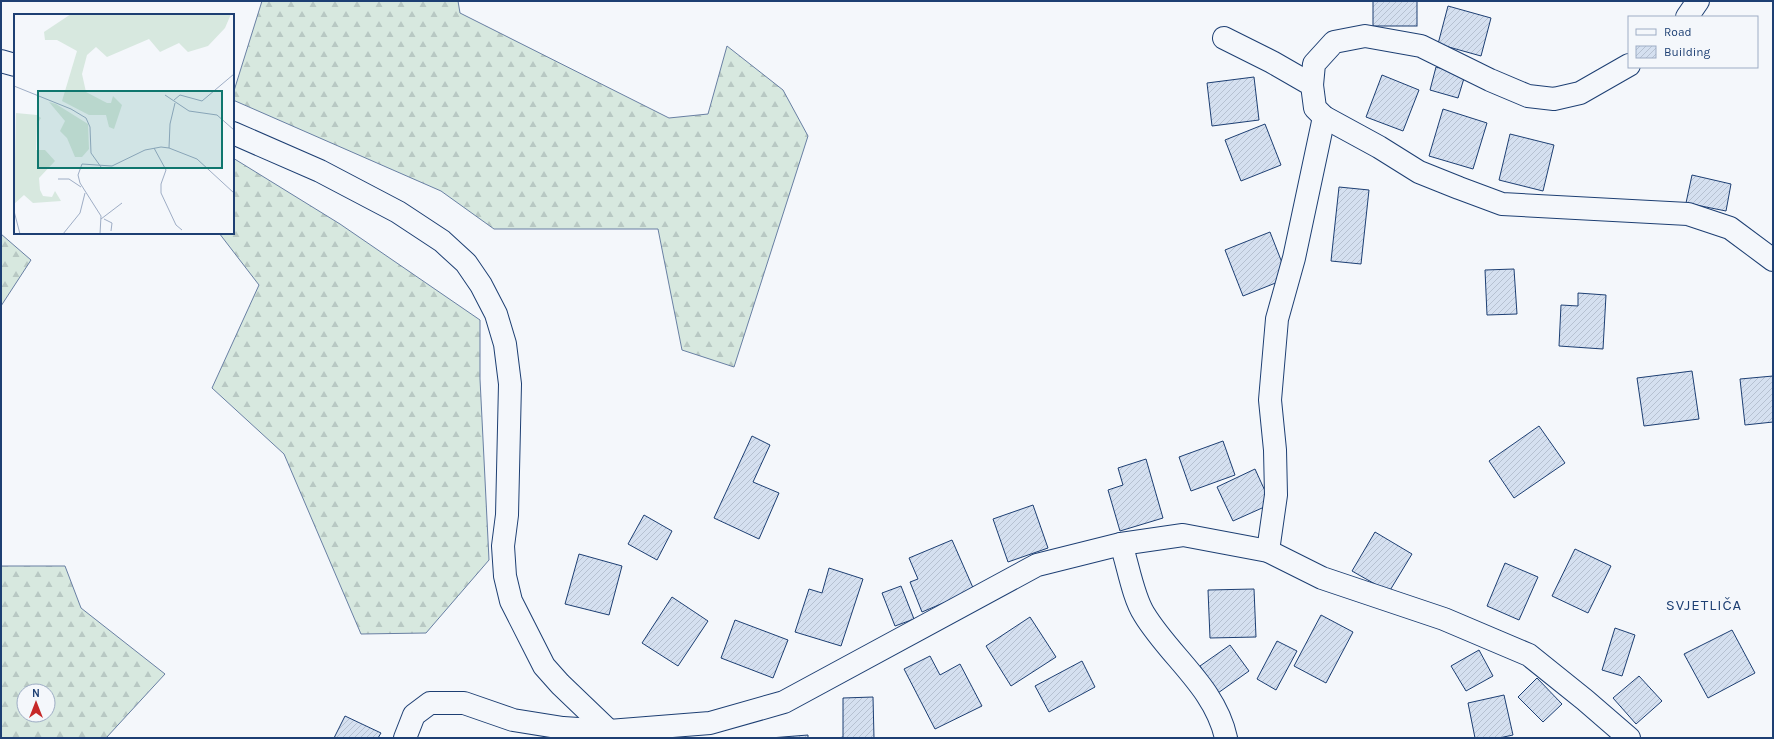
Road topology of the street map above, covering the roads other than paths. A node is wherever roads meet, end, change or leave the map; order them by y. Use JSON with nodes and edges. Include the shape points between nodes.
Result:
{"nodes":[{"id":1,"x":1698,"y":1,"type":"edge"},
{"id":2,"x":1688,"y":16,"type":"edge"},
{"id":3,"x":1224,"y":38,"type":"dead end"},
{"id":4,"x":1,"y":61,"type":"edge"},
{"id":5,"x":14,"y":65,"type":"edge"},
{"id":6,"x":1628,"y":66,"type":"edge"},
{"id":7,"x":1312,"y":85,"type":"junction"},
{"id":8,"x":1324,"y":117,"type":"junction"},
{"id":9,"x":234,"y":132,"type":"edge"},
{"id":10,"x":1773,"y":260,"type":"edge"},
{"id":11,"x":1121,"y":544,"type":"junction"},
{"id":12,"x":1268,"y":551,"type":"junction"},
{"id":13,"x":609,"y":731,"type":"junction"},
{"id":14,"x":405,"y":738,"type":"edge"},
{"id":15,"x":1226,"y":738,"type":"edge"},
{"id":16,"x":1630,"y":738,"type":"edge"}],
"edges":[{"from":1,"to":2,"type":"street"},
{"from":3,"to":7,"type":"street"},
{"from":4,"to":5,"type":"street"},
{"from":6,"to":7,"type":"street","via":[[1580,93],[1554,98],[1528,96],[1421,46],[1365,36],[1334,42],[1314,64]]},
{"from":7,"to":8,"type":"street","via":[[1315,108]]},
{"from":8,"to":10,"type":"street","via":[[1419,172],[1502,204],[1688,214],[1730,228]]},
{"from":8,"to":12,"type":"street","via":[[1294,258],[1277,319],[1270,400],[1276,495]]},
{"from":9,"to":13,"type":"street","via":[[320,171],[398,212],[442,241],[466,264],[481,285],[496,314],[506,344],[510,384],[508,515],[503,546],[505,576],[511,601],[544,666]]},
{"from":11,"to":12,"type":"street","via":[[1183,535]]},
{"from":11,"to":13,"type":"street","via":[[1037,564],[784,702],[710,723]]},
{"from":11,"to":15,"type":"street","via":[[1143,613],[1161,640],[1206,692],[1223,726]]},
{"from":12,"to":16,"type":"street","via":[[1322,578],[1444,619],[1529,654]]},
{"from":13,"to":14,"type":"street","via":[[562,728],[513,720],[464,703],[430,703],[414,715]]}]}
